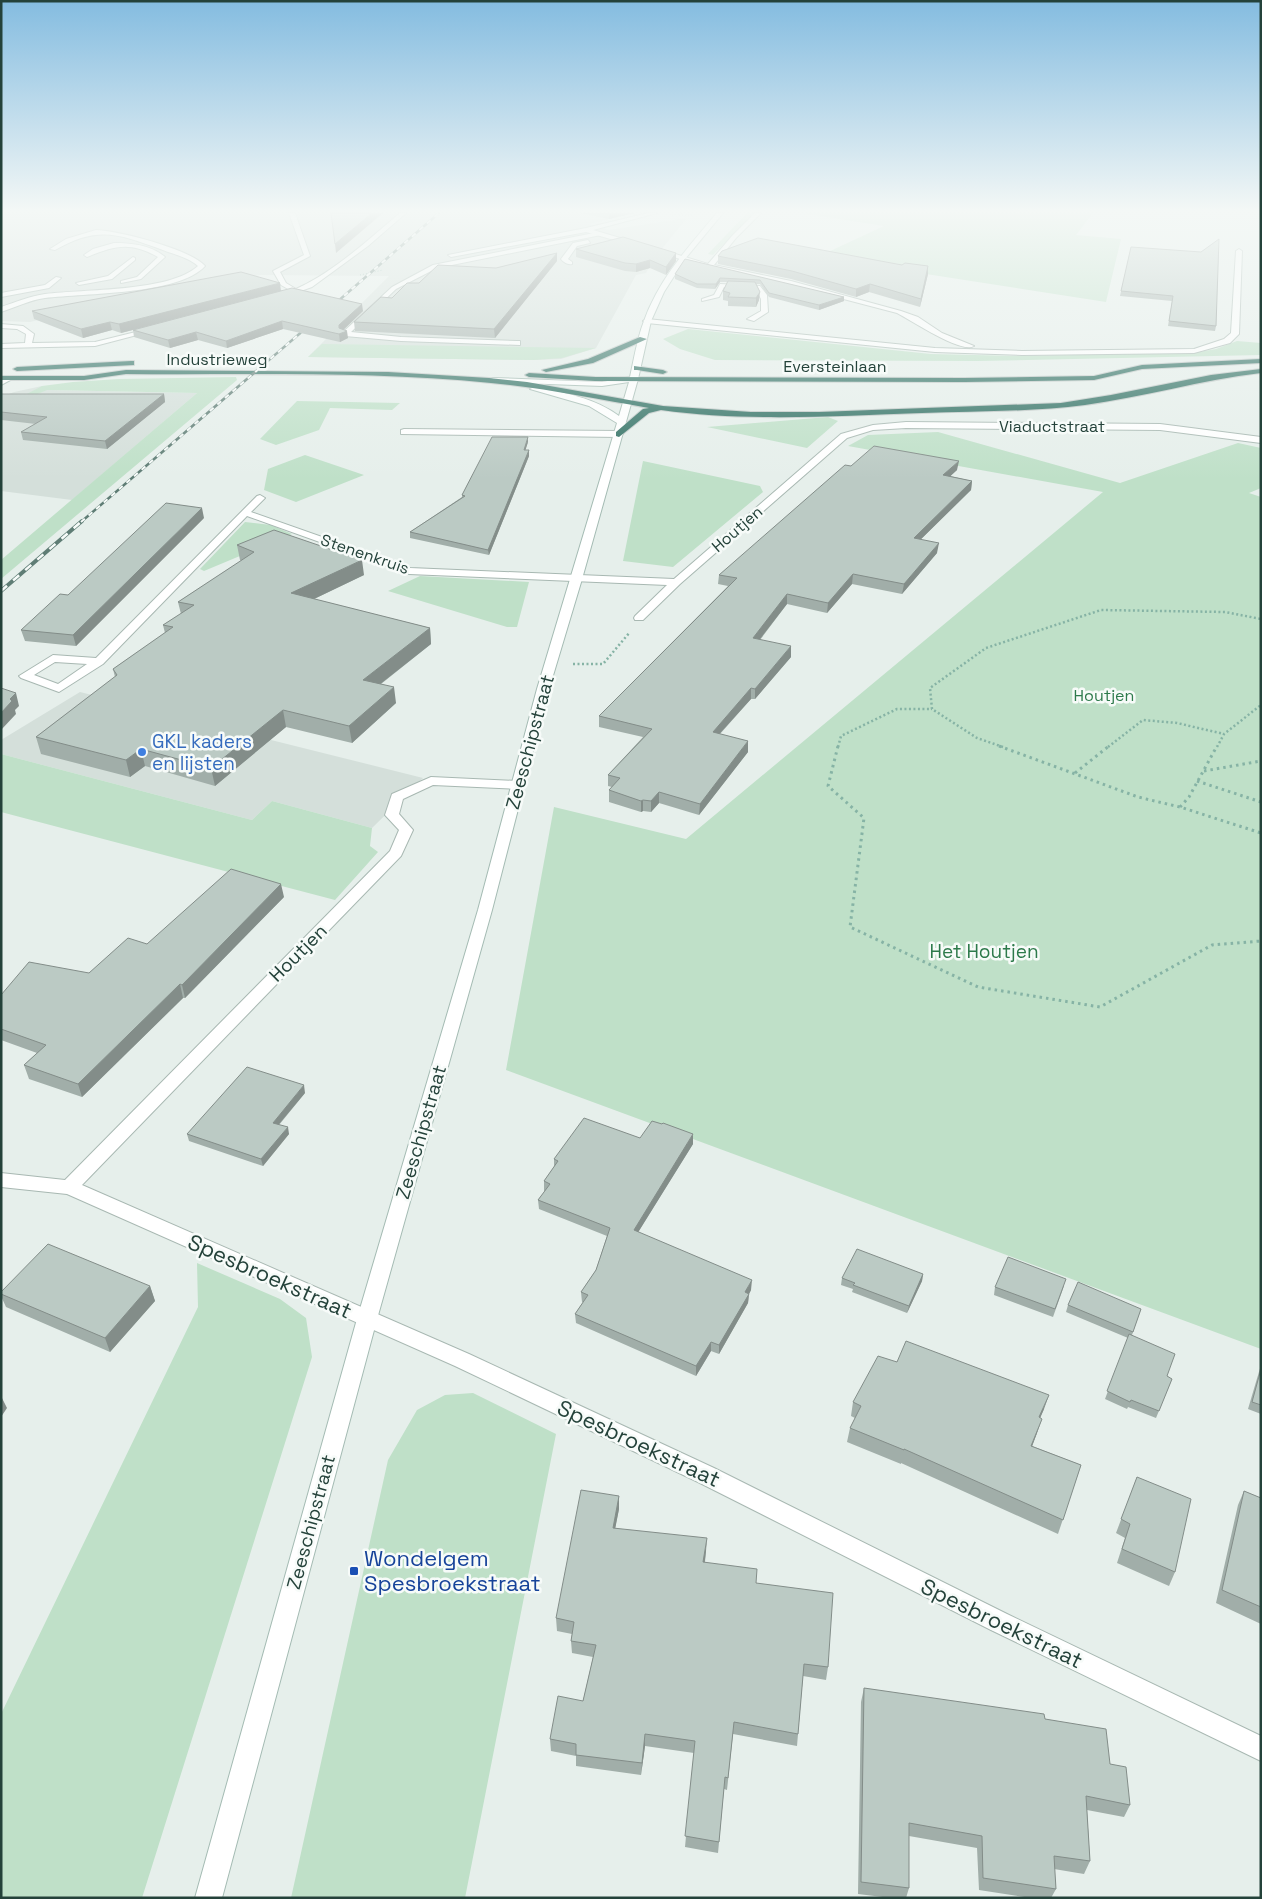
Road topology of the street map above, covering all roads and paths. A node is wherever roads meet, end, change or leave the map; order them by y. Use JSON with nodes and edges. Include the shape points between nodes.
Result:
{"nodes":[{"id":1,"x":26,"y":302,"type":"edge"},
{"id":2,"x":379,"y":302,"type":"edge"},
{"id":3,"x":656,"y":302,"type":"edge"},
{"id":4,"x":765,"y":302,"type":"edge"},
{"id":5,"x":858,"y":302,"type":"edge"},
{"id":6,"x":1237,"y":302,"type":"edge"},
{"id":7,"x":1,"y":310,"type":"edge"},
{"id":8,"x":751,"y":318,"type":"dead end"},
{"id":9,"x":647,"y":321,"type":"junction"},
{"id":10,"x":1,"y":326,"type":"edge"},
{"id":11,"x":164,"y":327,"type":"edge"},
{"id":12,"x":643,"y":339,"type":"junction"},
{"id":13,"x":517,"y":343,"type":"dead end"},
{"id":14,"x":28,"y":345,"type":"junction"},
{"id":15,"x":1,"y":346,"type":"edge"},
{"id":16,"x":998,"y":352,"type":"junction"},
{"id":17,"x":1261,"y":361,"type":"edge"},
{"id":18,"x":142,"y":363,"type":"dead end"},
{"id":19,"x":1142,"y":367,"type":"junction"},
{"id":20,"x":637,"y":368,"type":"junction"},
{"id":21,"x":1,"y":370,"type":"edge"},
{"id":22,"x":482,"y":370,"type":"dead end"},
{"id":23,"x":1261,"y":371,"type":"edge"},
{"id":24,"x":517,"y":374,"type":"junction"},
{"id":25,"x":6,"y":378,"type":"edge"},
{"id":26,"x":634,"y":379,"type":"junction"},
{"id":27,"x":489,"y":380,"type":"junction"},
{"id":28,"x":1,"y":383,"type":"edge"},
{"id":29,"x":628,"y":402,"type":"junction"},
{"id":30,"x":663,"y":408,"type":"junction"},
{"id":31,"x":622,"y":422,"type":"junction"},
{"id":32,"x":404,"y":432,"type":"dead end"},
{"id":33,"x":619,"y":434,"type":"junction"},
{"id":34,"x":844,"y":436,"type":"joint"},
{"id":35,"x":1261,"y":439,"type":"edge"},
{"id":36,"x":260,"y":498,"type":"dead end"},
{"id":37,"x":246,"y":513,"type":"junction"},
{"id":38,"x":577,"y":578,"type":"junction"},
{"id":39,"x":676,"y":582,"type":"junction"},
{"id":40,"x":639,"y":618,"type":"joint"},
{"id":41,"x":1261,"y":619,"type":"edge"},
{"id":42,"x":99,"y":662,"type":"junction"},
{"id":43,"x":550,"y":665,"type":"junction"},
{"id":44,"x":1261,"y":705,"type":"edge"},
{"id":45,"x":932,"y":709,"type":"junction"},
{"id":46,"x":1224,"y":734,"type":"junction"},
{"id":47,"x":1261,"y":761,"type":"edge"},
{"id":48,"x":1203,"y":771,"type":"junction"},
{"id":49,"x":1074,"y":774,"type":"junction"},
{"id":50,"x":1198,"y":781,"type":"junction"},
{"id":51,"x":518,"y":785,"type":"junction"},
{"id":52,"x":1261,"y":802,"type":"edge"},
{"id":53,"x":1180,"y":808,"type":"junction"},
{"id":54,"x":1261,"y":833,"type":"edge"},
{"id":55,"x":1261,"y":941,"type":"edge"},
{"id":56,"x":1,"y":1180,"type":"edge"},
{"id":57,"x":69,"y":1187,"type":"junction"},
{"id":58,"x":366,"y":1318,"type":"junction"},
{"id":59,"x":1261,"y":1749,"type":"edge"},
{"id":60,"x":208,"y":1898,"type":"edge"}],
"edges":[{"from":1,"to":7,"type":"street"},
{"from":2,"to":13,"type":"street","via":[[345,334]]},
{"from":3,"to":9,"type":"street","name":"Zeeschipstraat"},
{"from":4,"to":8,"type":"street","via":[[764,312]]},
{"from":5,"to":16,"type":"street","via":[[898,312],[952,341]]},
{"from":6,"to":16,"type":"street","via":[[1235,334],[1227,341],[1194,350],[1150,353]]},
{"from":9,"to":12,"type":"street","name":"Zeeschipstraat"},
{"from":9,"to":16,"type":"street","via":[[935,350]]},
{"from":10,"to":14,"type":"street","via":[[27,330],[30,334]]},
{"from":11,"to":14,"type":"street","via":[[95,344]]},
{"from":12,"to":20,"type":"street","name":"Zeeschipstraat"},
{"from":12,"to":24,"type":"highway","via":[[590,361]]},
{"from":14,"to":15,"type":"street"},
{"from":17,"to":19,"type":"highway","name":"Eversteinlaan"},
{"from":18,"to":21,"type":"highway","name":"Industrieweg"},
{"from":19,"to":20,"type":"highway","via":[[1094,371],[690,372]]},
{"from":19,"to":26,"type":"highway","name":"Eversteinlaan","via":[[1094,378]]},
{"from":20,"to":26,"type":"street","name":"Zeeschipstraat"},
{"from":22,"to":24,"type":"highway","name":"Eversteinlaan"},
{"from":23,"to":30,"type":"highway","name":"Industrieweg","via":[[1214,377],[1092,402],[1061,404],[800,414]]},
{"from":24,"to":26,"type":"highway","name":"Eversteinlaan"},
{"from":25,"to":27,"type":"highway","name":"Industrieweg","via":[[84,378],[126,372],[308,373]]},
{"from":25,"to":28,"type":"street"},
{"from":26,"to":27,"type":"street","via":[[602,384]]},
{"from":26,"to":29,"type":"street","name":"Zeeschipstraat"},
{"from":27,"to":29,"type":"highway","name":"Industrieweg"},
{"from":27,"to":31,"type":"street","via":[[589,403]]},
{"from":29,"to":30,"type":"highway","name":"Industrieweg"},
{"from":29,"to":31,"type":"street","name":"Zeeschipstraat"},
{"from":30,"to":33,"type":"highway","via":[[646,411]]},
{"from":31,"to":33,"type":"street","name":"Zeeschipstraat"},
{"from":32,"to":33,"type":"street"},
{"from":33,"to":38,"type":"street","name":"Zeeschipstraat"},
{"from":34,"to":35,"type":"street","name":"Viaductstraat","via":[[873,428],[906,425],[1160,427]]},
{"from":34,"to":39,"type":"street","name":"Houtjen"},
{"from":36,"to":37,"type":"street"},
{"from":37,"to":38,"type":"street","name":"Stenenkruis","via":[[409,571]]},
{"from":37,"to":42,"type":"street"},
{"from":38,"to":39,"type":"street"},
{"from":38,"to":43,"type":"street","name":"Zeeschipstraat"},
{"from":39,"to":40,"type":"street","name":"Houtjen"},
{"from":40,"to":43,"type":"path","via":[[603,664]]},
{"from":41,"to":45,"type":"path","via":[[1225,612],[1101,610],[986,648],[930,688]]},
{"from":42,"to":42,"type":"street","via":[[60,688],[25,676],[53,658]]},
{"from":43,"to":51,"type":"street","name":"Zeeschipstraat"},
{"from":44,"to":46,"type":"path"},
{"from":45,"to":49,"type":"path","via":[[977,738]]},
{"from":45,"to":55,"type":"path","via":[[897,709],[842,736],[828,786],[864,818],[850,927],[978,987],[1100,1006],[1212,945]]},
{"from":46,"to":48,"type":"path"},
{"from":46,"to":49,"type":"path","via":[[1177,723],[1143,720]]},
{"from":47,"to":48,"type":"path"},
{"from":48,"to":50,"type":"path"},
{"from":49,"to":53,"type":"path"},
{"from":50,"to":52,"type":"path"},
{"from":50,"to":53,"type":"path"},
{"from":51,"to":57,"type":"street","name":"Houtjen","via":[[431,781],[397,798],[392,815],[406,830],[396,853]]},
{"from":51,"to":58,"type":"street","name":"Zeeschipstraat","via":[[485,910]]},
{"from":53,"to":54,"type":"path"},
{"from":56,"to":57,"type":"street","name":"Spesbroekstraat"},
{"from":57,"to":58,"type":"street","name":"Spesbroekstraat"},
{"from":58,"to":59,"type":"street","name":"Spesbroekstraat","via":[[706,1474],[999,1622]]},
{"from":58,"to":60,"type":"street","name":"Zeeschipstraat"}]}
